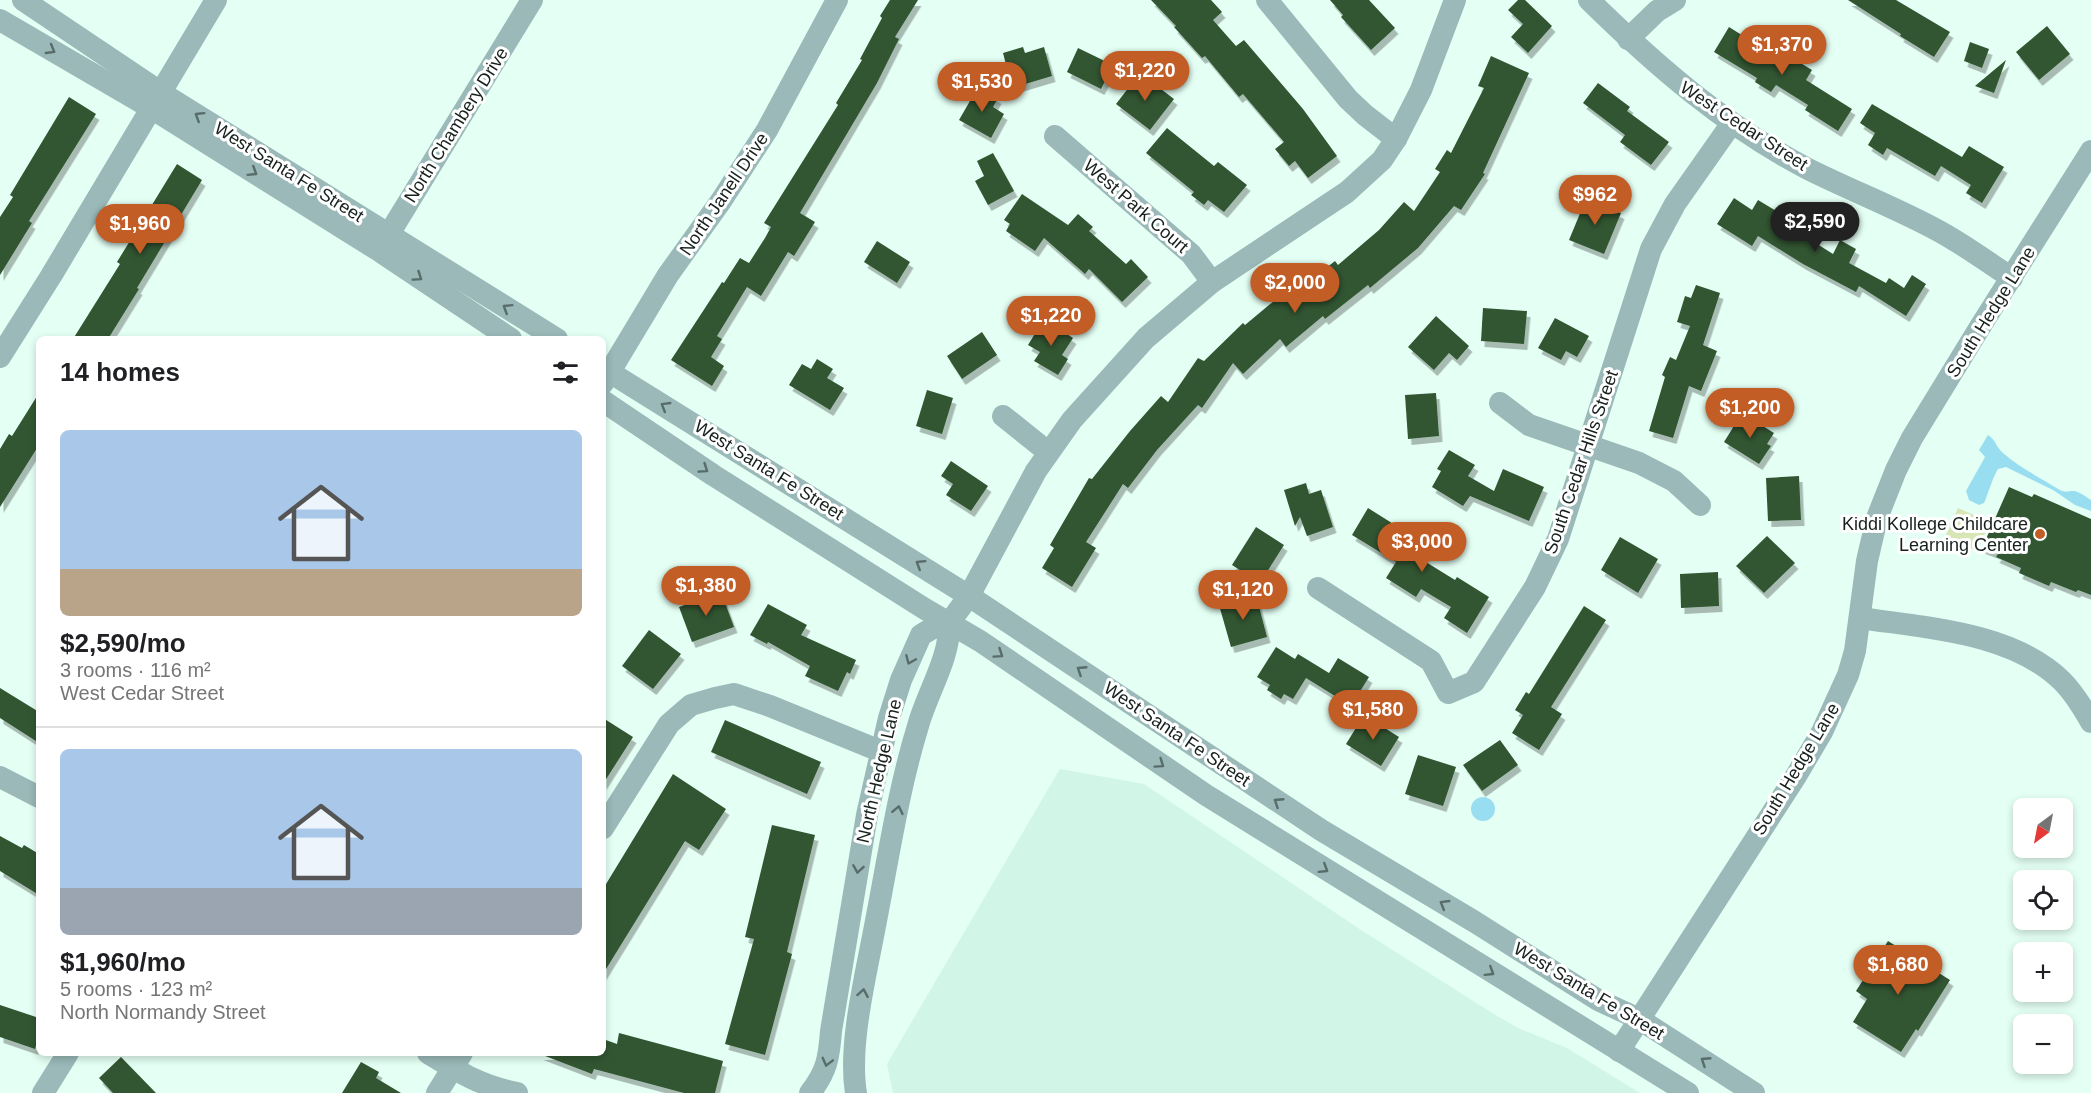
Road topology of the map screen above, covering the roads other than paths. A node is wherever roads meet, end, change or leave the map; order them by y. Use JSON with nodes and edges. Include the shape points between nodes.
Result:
{"nodes":[{"id":1,"x":23,"y":0,"type":"edge"},
{"id":2,"x":216,"y":0,"type":"edge"},
{"id":3,"x":532,"y":0,"type":"edge"},
{"id":4,"x":837,"y":0,"type":"edge"},
{"id":5,"x":1267,"y":0,"type":"edge"},
{"id":6,"x":1455,"y":0,"type":"edge"},
{"id":7,"x":1589,"y":0,"type":"edge"},
{"id":8,"x":1675,"y":0,"type":"edge"},
{"id":9,"x":0,"y":20,"type":"edge"},
{"id":10,"x":1628,"y":39,"type":"junction"},
{"id":11,"x":155,"y":100,"type":"junction"},
{"id":12,"x":1732,"y":123,"type":"junction"},
{"id":13,"x":1055,"y":136,"type":"dead end"},
{"id":14,"x":1396,"y":139,"type":"junction"},
{"id":15,"x":2091,"y":151,"type":"edge"},
{"id":16,"x":385,"y":243,"type":"junction"},
{"id":17,"x":2012,"y":278,"type":"junction"},
{"id":18,"x":1212,"y":282,"type":"junction"},
{"id":19,"x":507,"y":336,"type":"edge"},
{"id":20,"x":552,"y":336,"type":"edge"},
{"id":21,"x":0,"y":357,"type":"edge"},
{"id":22,"x":606,"y":372,"type":"edge"},
{"id":23,"x":606,"y":375,"type":"edge"},
{"id":24,"x":606,"y":403,"type":"edge"},
{"id":25,"x":1500,"y":403,"type":"dead end"},
{"id":26,"x":1003,"y":416,"type":"dead end"},
{"id":27,"x":1588,"y":447,"type":"junction"},
{"id":28,"x":1048,"y":452,"type":"junction"},
{"id":29,"x":1700,"y":505,"type":"dead end"},
{"id":30,"x":1318,"y":588,"type":"dead end"},
{"id":31,"x":969,"y":596,"type":"junction"},
{"id":32,"x":1860,"y":618,"type":"junction"},
{"id":33,"x":949,"y":623,"type":"junction"},
{"id":34,"x":2091,"y":722,"type":"edge"},
{"id":35,"x":880,"y":751,"type":"junction"},
{"id":36,"x":0,"y":777,"type":"edge"},
{"id":37,"x":36,"y":795,"type":"edge"},
{"id":38,"x":606,"y":823,"type":"edge"},
{"id":39,"x":1639,"y":1019,"type":"junction"},
{"id":40,"x":1619,"y":1052,"type":"junction"},
{"id":41,"x":66,"y":1056,"type":"edge"},
{"id":42,"x":440,"y":1056,"type":"edge"},
{"id":43,"x":457,"y":1060,"type":"edge"},
{"id":44,"x":44,"y":1093,"type":"edge"},
{"id":45,"x":437,"y":1093,"type":"edge"},
{"id":46,"x":517,"y":1093,"type":"edge"},
{"id":47,"x":810,"y":1093,"type":"edge"},
{"id":48,"x":856,"y":1093,"type":"edge"},
{"id":49,"x":1688,"y":1093,"type":"edge"},
{"id":50,"x":1754,"y":1093,"type":"edge"}],
"edges":[{"from":1,"to":11,"type":"street","name":"West Santa Fe Street"},
{"from":2,"to":11,"type":"street"},
{"from":3,"to":16,"type":"street","name":"North Chambery Drive"},
{"from":4,"to":22,"type":"street","name":"North Janell Drive","via":[[767,130]]},
{"from":5,"to":14,"type":"street","via":[[1348,99]]},
{"from":6,"to":14,"type":"street","via":[[1430,71]]},
{"from":7,"to":10,"type":"street","name":"West Cedar Street"},
{"from":8,"to":10,"type":"street","via":[[1657,11]]},
{"from":9,"to":11,"type":"street","name":"West Santa Fe Street","one_way":true},
{"from":10,"to":12,"type":"street","name":"West Cedar Street"},
{"from":11,"to":16,"type":"street","name":"West Santa Fe Street"},
{"from":11,"to":21,"type":"street"},
{"from":12,"to":17,"type":"street","name":"West Cedar Street","via":[[1807,168],[1937,230]]},
{"from":12,"to":27,"type":"street","name":"South Cedar Hills Street","via":[[1675,204],[1651,249]]},
{"from":13,"to":18,"type":"street","name":"West Park Court","via":[[1191,254]]},
{"from":14,"to":18,"type":"street","via":[[1382,160],[1347,192]]},
{"from":15,"to":17,"type":"street","name":"South Hedge Lane"},
{"from":16,"to":19,"type":"street","name":"West Santa Fe Street","one_way":true},
{"from":20,"to":16,"type":"street","name":"West Santa Fe Street","one_way":true},
{"from":17,"to":32,"type":"street","name":"South Hedge Lane","via":[[1896,470],[1877,518]]},
{"from":18,"to":28,"type":"street","via":[[1146,338]]},
{"from":31,"to":23,"type":"street","name":"West Santa Fe Street","one_way":true},
{"from":24,"to":33,"type":"street","name":"West Santa Fe Street","one_way":true,"via":[[713,476]]},
{"from":25,"to":27,"type":"street","via":[[1529,425]]},
{"from":26,"to":28,"type":"street"},
{"from":27,"to":29,"type":"street","via":[[1639,463],[1674,481]]},
{"from":27,"to":30,"type":"street","name":"South Cedar Hills Street","via":[[1558,539],[1535,587],[1474,682],[1448,693],[1431,661]]},
{"from":28,"to":31,"type":"street"},
{"from":31,"to":33,"type":"street"},
{"from":39,"to":31,"type":"street","name":"West Santa Fe Street","one_way":true,"via":[[1598,1000],[1321,830]]},
{"from":32,"to":34,"type":"street","via":[[1966,635],[2023,653],[2062,682]]},
{"from":32,"to":39,"type":"street","name":"South Hedge Lane","via":[[1848,675],[1822,732]]},
{"from":33,"to":35,"type":"street","name":"North Hedge Lane","one_way":true,"via":[[921,635]]},
{"from":33,"to":40,"type":"street","name":"West Santa Fe Street","one_way":true,"via":[[1206,795]]},
{"from":48,"to":33,"type":"street","name":"North Hedge Lane","one_way":true,"via":[[857,1028],[889,856],[918,725],[948,648]]},
{"from":35,"to":38,"type":"street","via":[[734,694],[715,698],[691,705],[669,724]]},
{"from":35,"to":47,"type":"street","name":"North Hedge Lane","one_way":true,"via":[[828,1064]]},
{"from":36,"to":37,"type":"street"},
{"from":39,"to":40,"type":"street","name":"South Hedge Lane"},
{"from":50,"to":39,"type":"street","name":"West Santa Fe Street","one_way":true},
{"from":40,"to":49,"type":"street","name":"West Santa Fe Street"},
{"from":41,"to":44,"type":"street"},
{"from":42,"to":43,"type":"street"},
{"from":43,"to":45,"type":"street"},
{"from":43,"to":46,"type":"street","via":[[483,1084]]}]}
